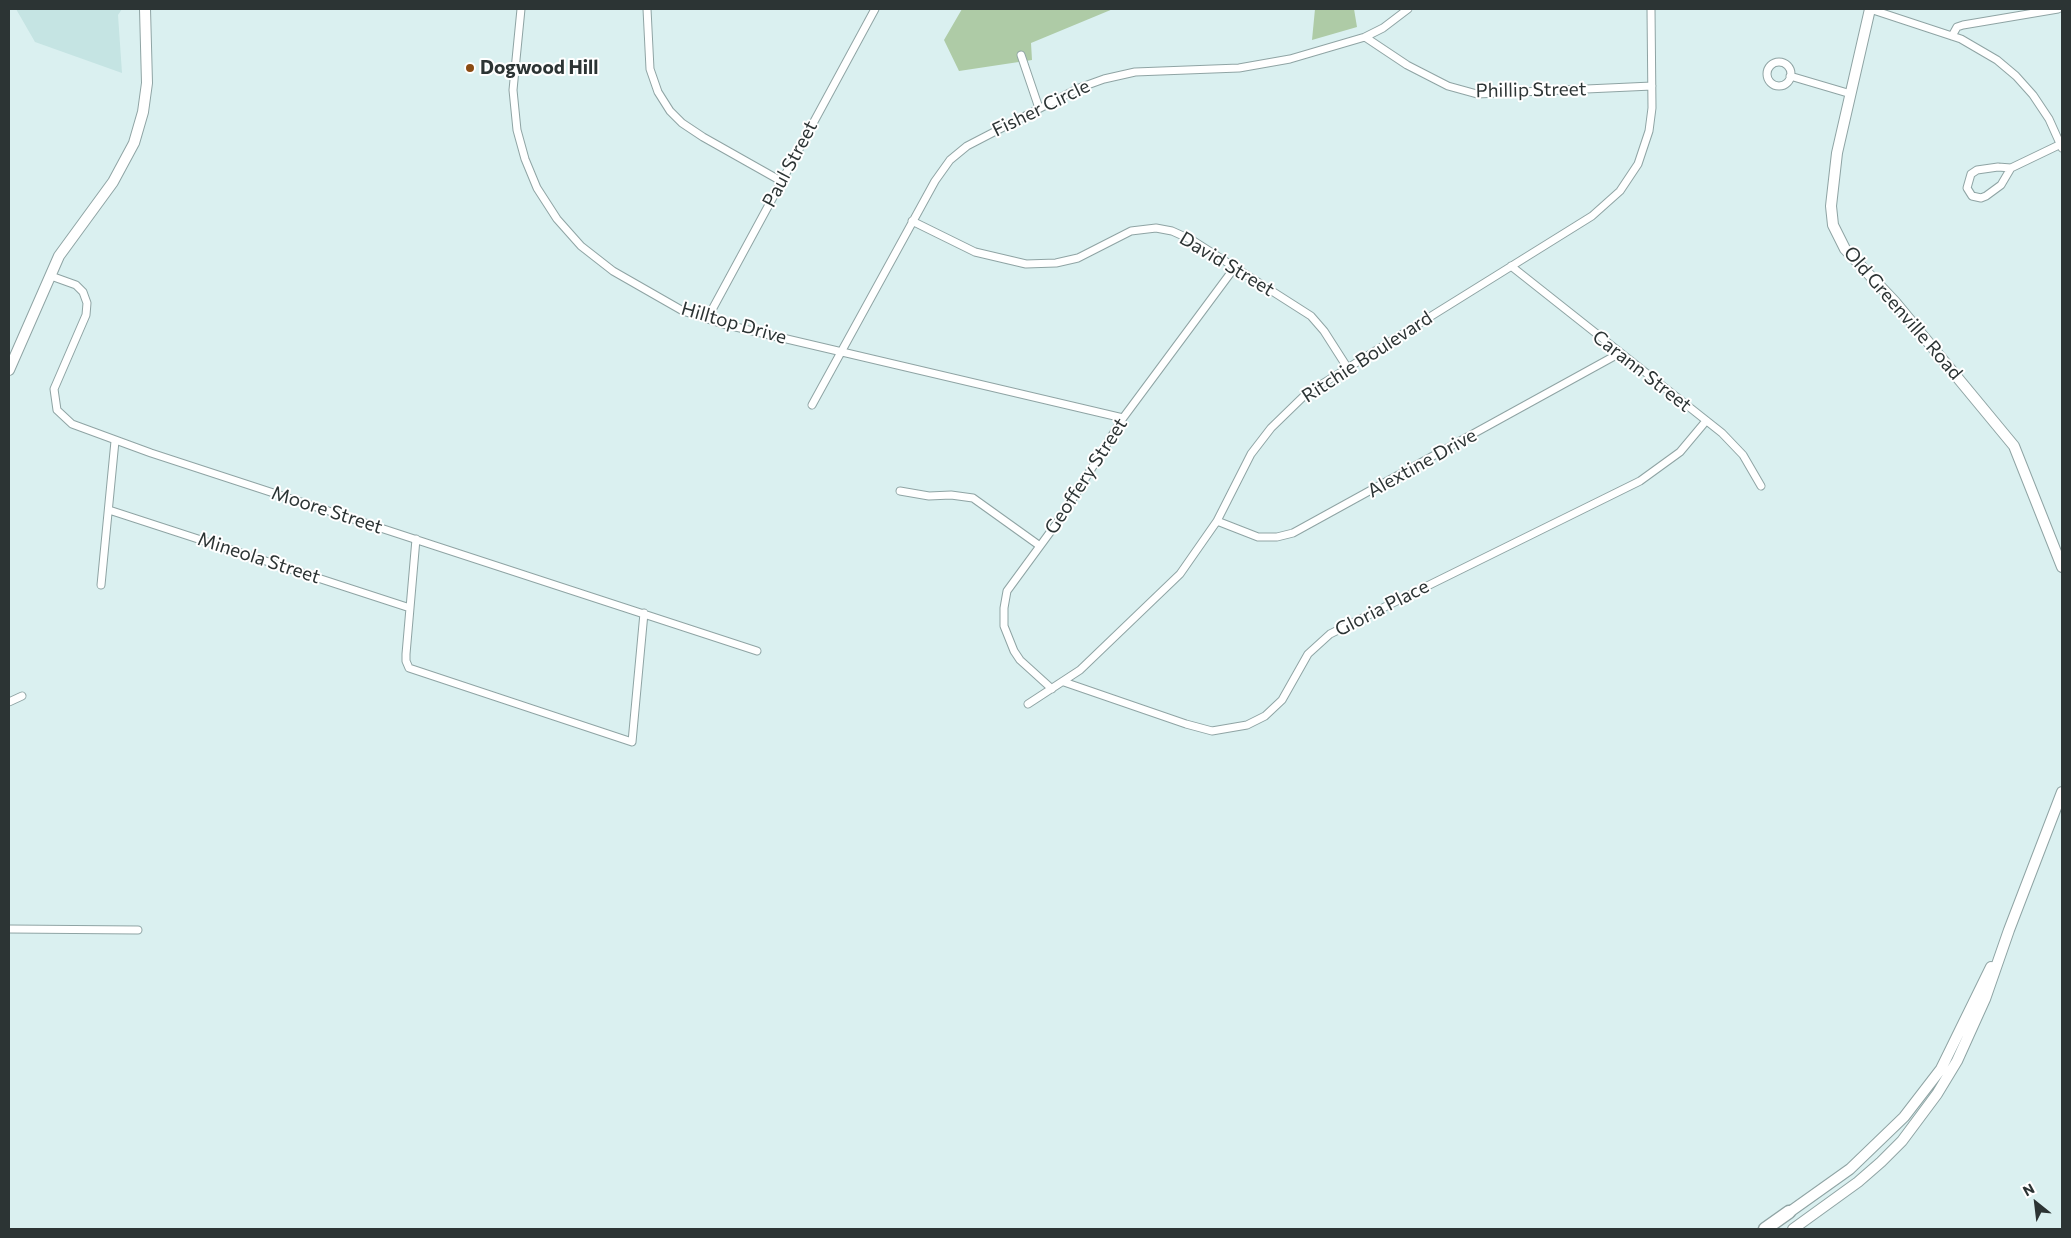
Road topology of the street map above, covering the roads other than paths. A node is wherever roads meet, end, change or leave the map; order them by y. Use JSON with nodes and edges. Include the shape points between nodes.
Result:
{"nodes":[{"id":1,"x":145,"y":9,"type":"edge"},
{"id":2,"x":521,"y":9,"type":"edge"},
{"id":3,"x":647,"y":9,"type":"edge"},
{"id":4,"x":875,"y":9,"type":"edge"},
{"id":5,"x":1408,"y":9,"type":"edge"},
{"id":6,"x":1651,"y":9,"type":"edge"},
{"id":7,"x":1870,"y":9,"type":"edge"},
{"id":8,"x":2058,"y":9,"type":"edge"},
{"id":9,"x":1952,"y":36,"type":"junction"},
{"id":10,"x":1364,"y":37,"type":"junction"},
{"id":11,"x":1022,"y":55,"type":"dead end"},
{"id":12,"x":1790,"y":76,"type":"dead end"},
{"id":13,"x":1652,"y":86,"type":"junction"},
{"id":14,"x":1851,"y":94,"type":"junction"},
{"id":15,"x":1039,"y":108,"type":"junction"},
{"id":16,"x":2061,"y":146,"type":"edge"},
{"id":17,"x":2010,"y":168,"type":"junction"},
{"id":18,"x":781,"y":180,"type":"junction"},
{"id":19,"x":912,"y":221,"type":"junction"},
{"id":20,"x":1510,"y":266,"type":"junction"},
{"id":21,"x":1235,"y":267,"type":"junction"},
{"id":22,"x":51,"y":276,"type":"junction"},
{"id":23,"x":707,"y":319,"type":"junction"},
{"id":24,"x":841,"y":352,"type":"junction"},
{"id":25,"x":1620,"y":353,"type":"junction"},
{"id":26,"x":1347,"y":367,"type":"junction"},
{"id":27,"x":9,"y":370,"type":"edge"},
{"id":28,"x":812,"y":405,"type":"dead end"},
{"id":29,"x":1123,"y":418,"type":"junction"},
{"id":30,"x":1706,"y":421,"type":"junction"},
{"id":31,"x":115,"y":441,"type":"junction"},
{"id":32,"x":1761,"y":486,"type":"dead end"},
{"id":33,"x":900,"y":492,"type":"dead end"},
{"id":34,"x":109,"y":510,"type":"junction"},
{"id":35,"x":1217,"y":521,"type":"junction"},
{"id":36,"x":416,"y":539,"type":"junction"},
{"id":37,"x":1040,"y":546,"type":"junction"},
{"id":38,"x":2062,"y":567,"type":"edge"},
{"id":39,"x":101,"y":585,"type":"dead end"},
{"id":40,"x":410,"y":608,"type":"junction"},
{"id":41,"x":644,"y":613,"type":"junction"},
{"id":42,"x":757,"y":651,"type":"dead end"},
{"id":43,"x":1064,"y":682,"type":"junction"},
{"id":44,"x":1052,"y":689,"type":"junction"},
{"id":45,"x":22,"y":696,"type":"dead end"},
{"id":46,"x":9,"y":702,"type":"edge"},
{"id":47,"x":1028,"y":704,"type":"dead end"},
{"id":48,"x":2062,"y":792,"type":"edge"},
{"id":49,"x":9,"y":929,"type":"edge"},
{"id":50,"x":138,"y":930,"type":"dead end"},
{"id":51,"x":2009,"y":930,"type":"junction"},
{"id":52,"x":1789,"y":1212,"type":"junction"},
{"id":53,"x":1765,"y":1229,"type":"edge"},
{"id":54,"x":1770,"y":1229,"type":"edge"},
{"id":55,"x":1793,"y":1229,"type":"edge"}],
"edges":[{"from":1,"to":22,"type":"main road","via":[[147,83],[134,143],[118,176],[66,245]]},
{"from":2,"to":23,"type":"street","name":"Hilltop Drive","via":[[513,86],[514,108],[522,151],[541,196],[570,235],[600,262],[683,311]]},
{"from":3,"to":18,"type":"street","via":[[650,69],[658,92],[670,111],[702,136]]},
{"from":4,"to":18,"type":"street","name":"Paul Street"},
{"from":5,"to":10,"type":"street","name":"Fisher Circle","via":[[1383,28]]},
{"from":6,"to":13,"type":"street","name":"Ritchie Boulevard"},
{"from":7,"to":9,"type":"street"},
{"from":7,"to":14,"type":"main road","name":"Old Greenville Road"},
{"from":8,"to":9,"type":"street","via":[[1963,25],[1957,27]]},
{"from":9,"to":16,"type":"street","via":[[1990,56],[2020,80],[2040,104]]},
{"from":10,"to":13,"type":"street","name":"Phillip Street","via":[[1448,86],[1477,94]]},
{"from":10,"to":15,"type":"street","name":"Fisher Circle","via":[[1290,59],[1247,67],[1125,74],[1083,86]]},
{"from":11,"to":15,"type":"street"},
{"from":12,"to":14,"type":"street"},
{"from":13,"to":20,"type":"street","name":"Ritchie Boulevard","via":[[1647,140],[1626,184],[1592,216]]},
{"from":14,"to":38,"type":"main road","name":"Old Greenville Road","via":[[1831,195],[1836,234],[2014,446]]},
{"from":15,"to":19,"type":"street","name":"Fisher Circle","via":[[958,152],[943,168]]},
{"from":16,"to":17,"type":"street"},
{"from":17,"to":17,"type":"street","via":[[1977,170],[1968,177],[1969,192],[1981,198],[1994,192]]},
{"from":18,"to":23,"type":"street","name":"Paul Street"},
{"from":19,"to":21,"type":"street","name":"David Street","via":[[975,252],[1026,264],[1070,260],[1095,251],[1131,231],[1164,229],[1192,240]]},
{"from":19,"to":24,"type":"street","name":"Fisher Circle"},
{"from":20,"to":25,"type":"street","name":"Carann Street"},
{"from":20,"to":26,"type":"street","name":"Ritchie Boulevard"},
{"from":21,"to":26,"type":"street","name":"David Street","via":[[1311,316]]},
{"from":21,"to":29,"type":"street","name":"Geoffery Street"},
{"from":22,"to":27,"type":"main road"},
{"from":22,"to":31,"type":"street","name":"Moore Street","via":[[76,285],[87,306],[86,315],[54,386],[55,405],[69,422]]},
{"from":23,"to":24,"type":"street","name":"Hilltop Drive"},
{"from":24,"to":28,"type":"street","name":"Fisher Circle"},
{"from":24,"to":29,"type":"street","name":"Hilltop Drive"},
{"from":25,"to":30,"type":"street","name":"Carann Street"},
{"from":25,"to":35,"type":"street","name":"Alextine Drive","via":[[1292,533],[1258,537]]},
{"from":26,"to":35,"type":"street","name":"Ritchie Boulevard","via":[[1306,394],[1271,428],[1242,469]]},
{"from":29,"to":37,"type":"street","name":"Geoffery Street"},
{"from":30,"to":32,"type":"street","name":"Carann Street","via":[[1736,447]]},
{"from":30,"to":43,"type":"street","name":"Gloria Place","via":[[1680,452],[1640,481],[1330,634],[1307,656],[1282,700],[1272,711],[1252,723],[1230,730],[1212,731]]},
{"from":31,"to":34,"type":"street"},
{"from":31,"to":36,"type":"street","name":"Moore Street"},
{"from":33,"to":37,"type":"street","via":[[973,498]]},
{"from":34,"to":39,"type":"street"},
{"from":34,"to":40,"type":"street","name":"Mineola Street"},
{"from":35,"to":43,"type":"street","name":"Ritchie Boulevard","via":[[1180,574]]},
{"from":36,"to":40,"type":"street"},
{"from":36,"to":41,"type":"street","name":"Moore Street"},
{"from":37,"to":44,"type":"street","name":"Geoffery Street","via":[[1007,592],[1004,626],[1020,660]]},
{"from":40,"to":41,"type":"street","via":[[406,661],[411,670],[632,742]]},
{"from":41,"to":42,"type":"street","name":"Moore Street"},
{"from":43,"to":44,"type":"street","name":"Ritchie Boulevard"},
{"from":44,"to":47,"type":"street","name":"Ritchie Boulevard"},
{"from":45,"to":46,"type":"street"},
{"from":48,"to":51,"type":"main road"},
{"from":49,"to":50,"type":"street"},
{"from":51,"to":52,"type":"main road","via":[[1954,1045],[1923,1093],[1884,1138],[1850,1169]]},
{"from":51,"to":55,"type":"main road","via":[[1985,999],[1961,1052],[1921,1118],[1864,1177]]},
{"from":52,"to":53,"type":"highway"},
{"from":52,"to":54,"type":"main road"}]}
